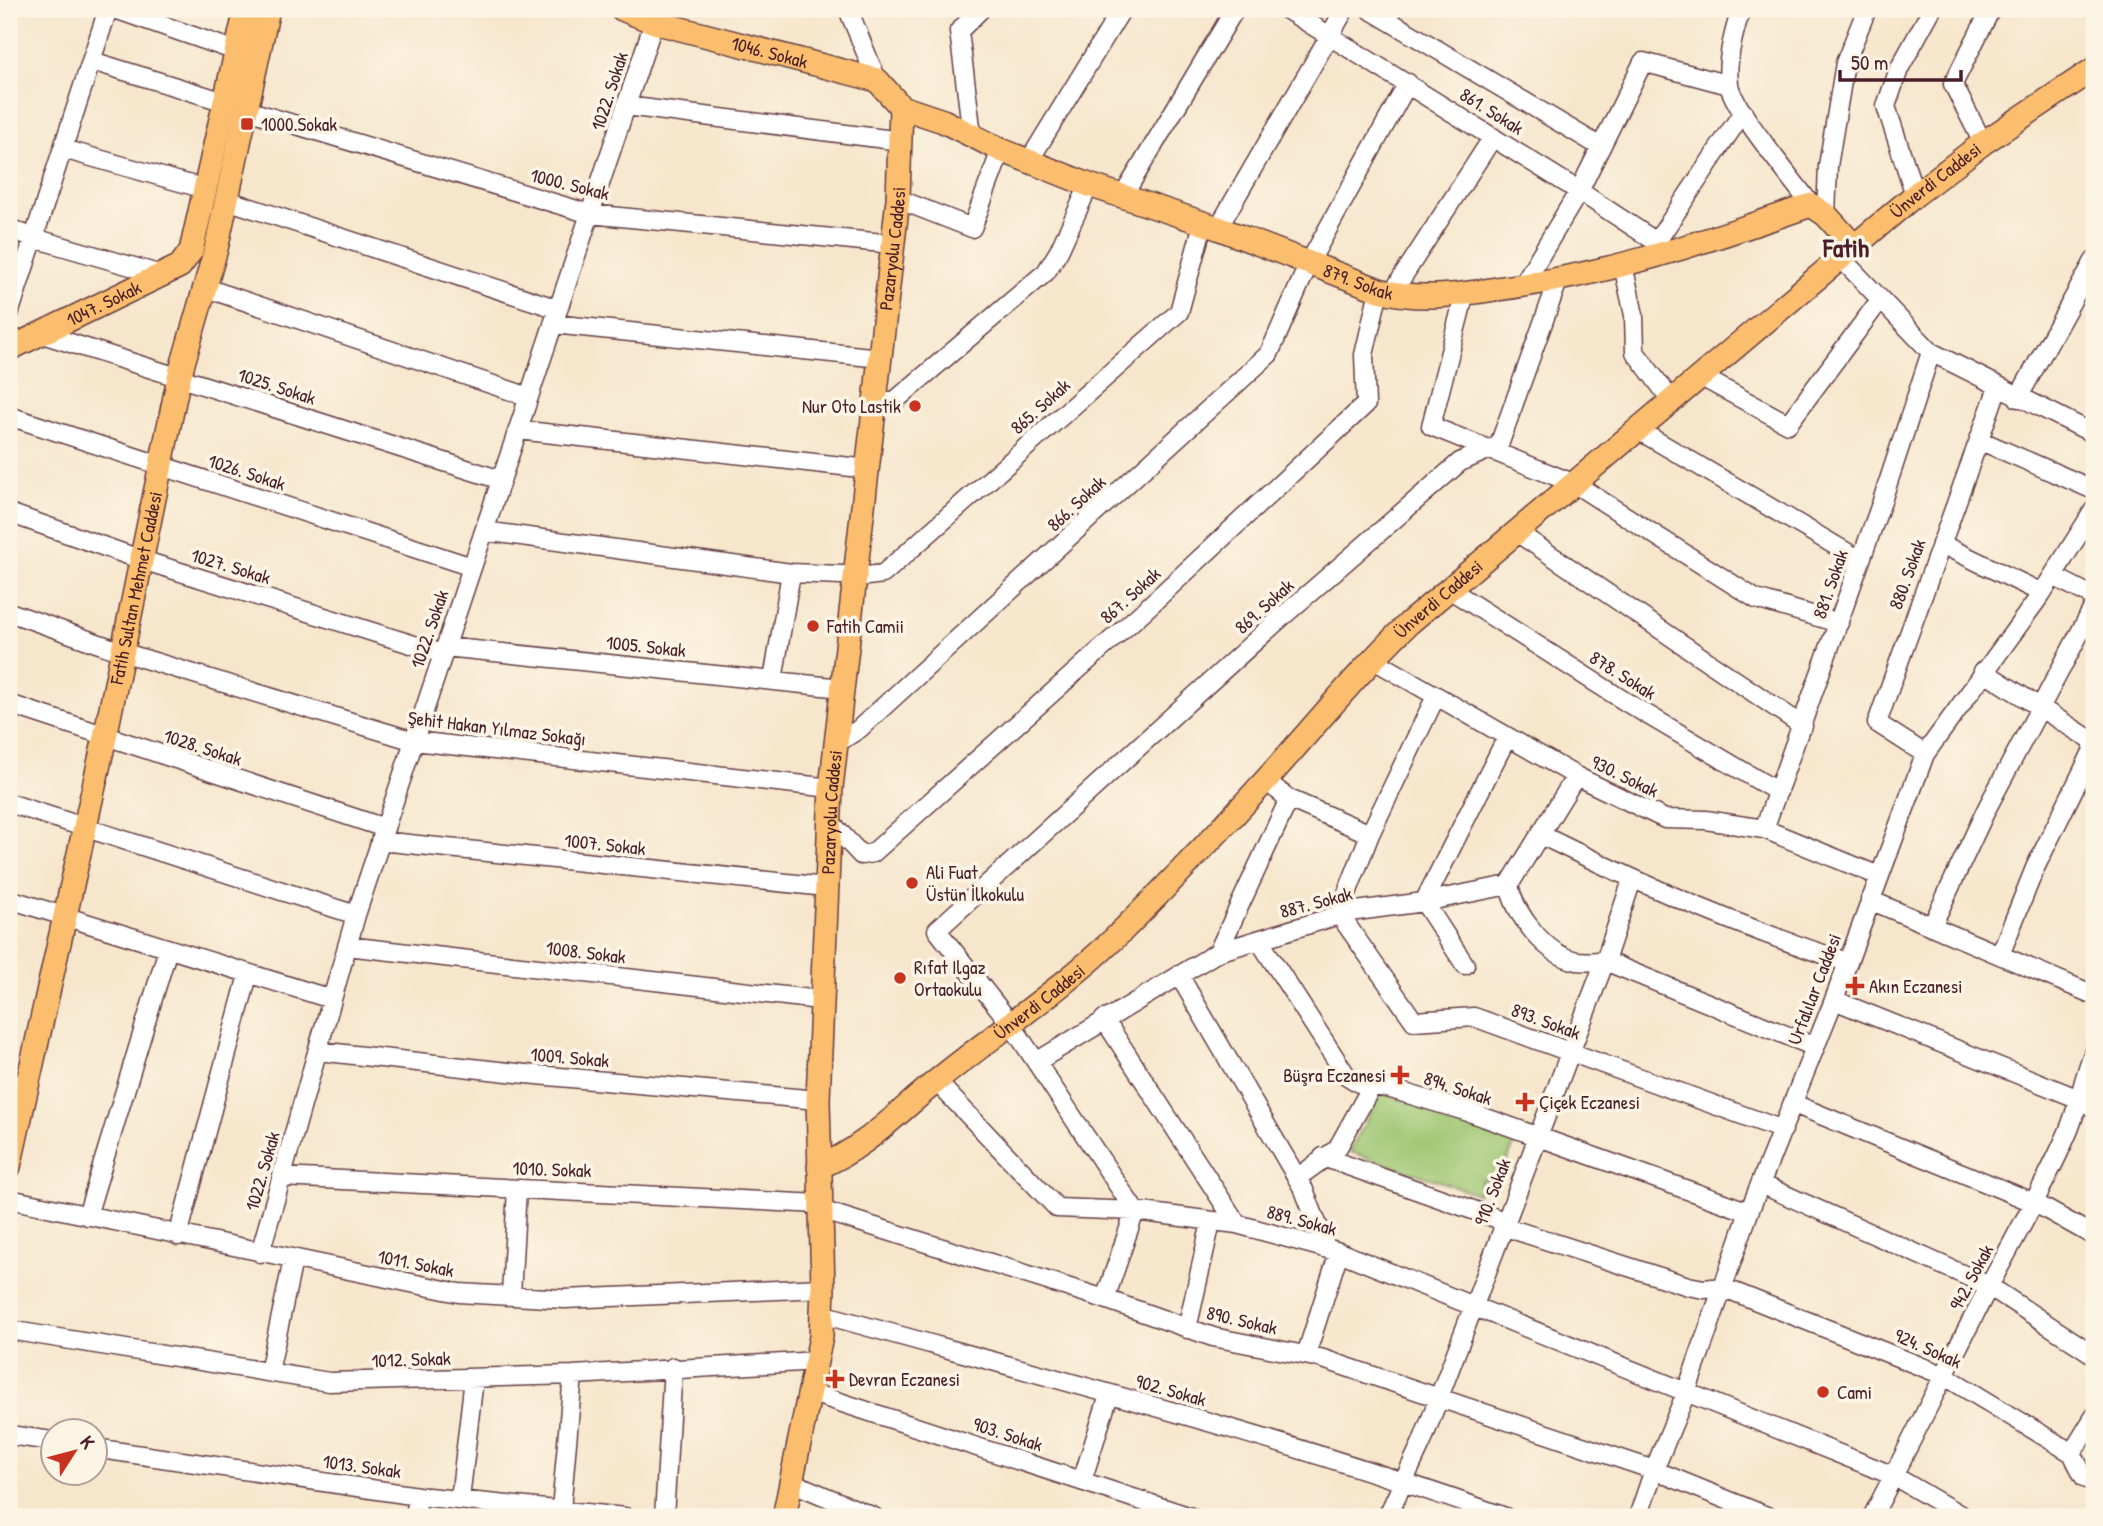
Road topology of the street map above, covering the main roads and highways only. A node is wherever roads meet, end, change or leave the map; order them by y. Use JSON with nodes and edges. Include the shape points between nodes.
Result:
{"nodes":[{"id":1,"x":246,"y":9,"type":"edge"},
{"id":2,"x":268,"y":9,"type":"edge"},
{"id":3,"x":622,"y":9,"type":"edge"},
{"id":4,"x":2090,"y":76,"type":"edge"},
{"id":5,"x":877,"y":80,"type":"joint"},
{"id":6,"x":901,"y":107,"type":"junction"},
{"id":7,"x":1847,"y":251,"type":"junction"},
{"id":8,"x":9,"y":348,"type":"edge"},
{"id":9,"x":17,"y":1085,"type":"edge"},
{"id":10,"x":9,"y":1167,"type":"edge"},
{"id":11,"x":819,"y":1167,"type":"junction"},
{"id":12,"x":784,"y":1517,"type":"edge"}],
"edges":[{"from":1,"to":8,"type":"main road","name":"1047. Sokak","via":[[191,251],[165,276]]},
{"from":2,"to":9,"type":"main road","name":"Fatih Sultan Mehmet Caddesi","via":[[227,200],[179,377],[64,915]]},
{"from":3,"to":5,"type":"main road","name":"1046. Sokak","via":[[654,22]]},
{"from":4,"to":7,"type":"main road","name":"Ünverdi Caddesi","via":[[1983,143]]},
{"from":5,"to":6,"type":"main road","name":"879. Sokak"},
{"from":6,"to":7,"type":"main road","name":"879. Sokak","via":[[1089,185],[1410,297],[1558,281],[1623,265],[1665,247],[1819,210]]},
{"from":6,"to":11,"type":"main road","name":"Pazaryolu Caddesi","via":[[898,200],[834,745],[820,1000]]},
{"from":7,"to":11,"type":"main road","name":"Ünverdi Caddesi","via":[[1372,659],[1266,781],[1115,937],[1047,998],[850,1151]]},
{"from":9,"to":10,"type":"main road","name":"Fatih Sultan Mehmet Caddesi"},
{"from":11,"to":12,"type":"main road","name":"Pazaryolu Caddesi","via":[[823,1288],[818,1360]]}]}
